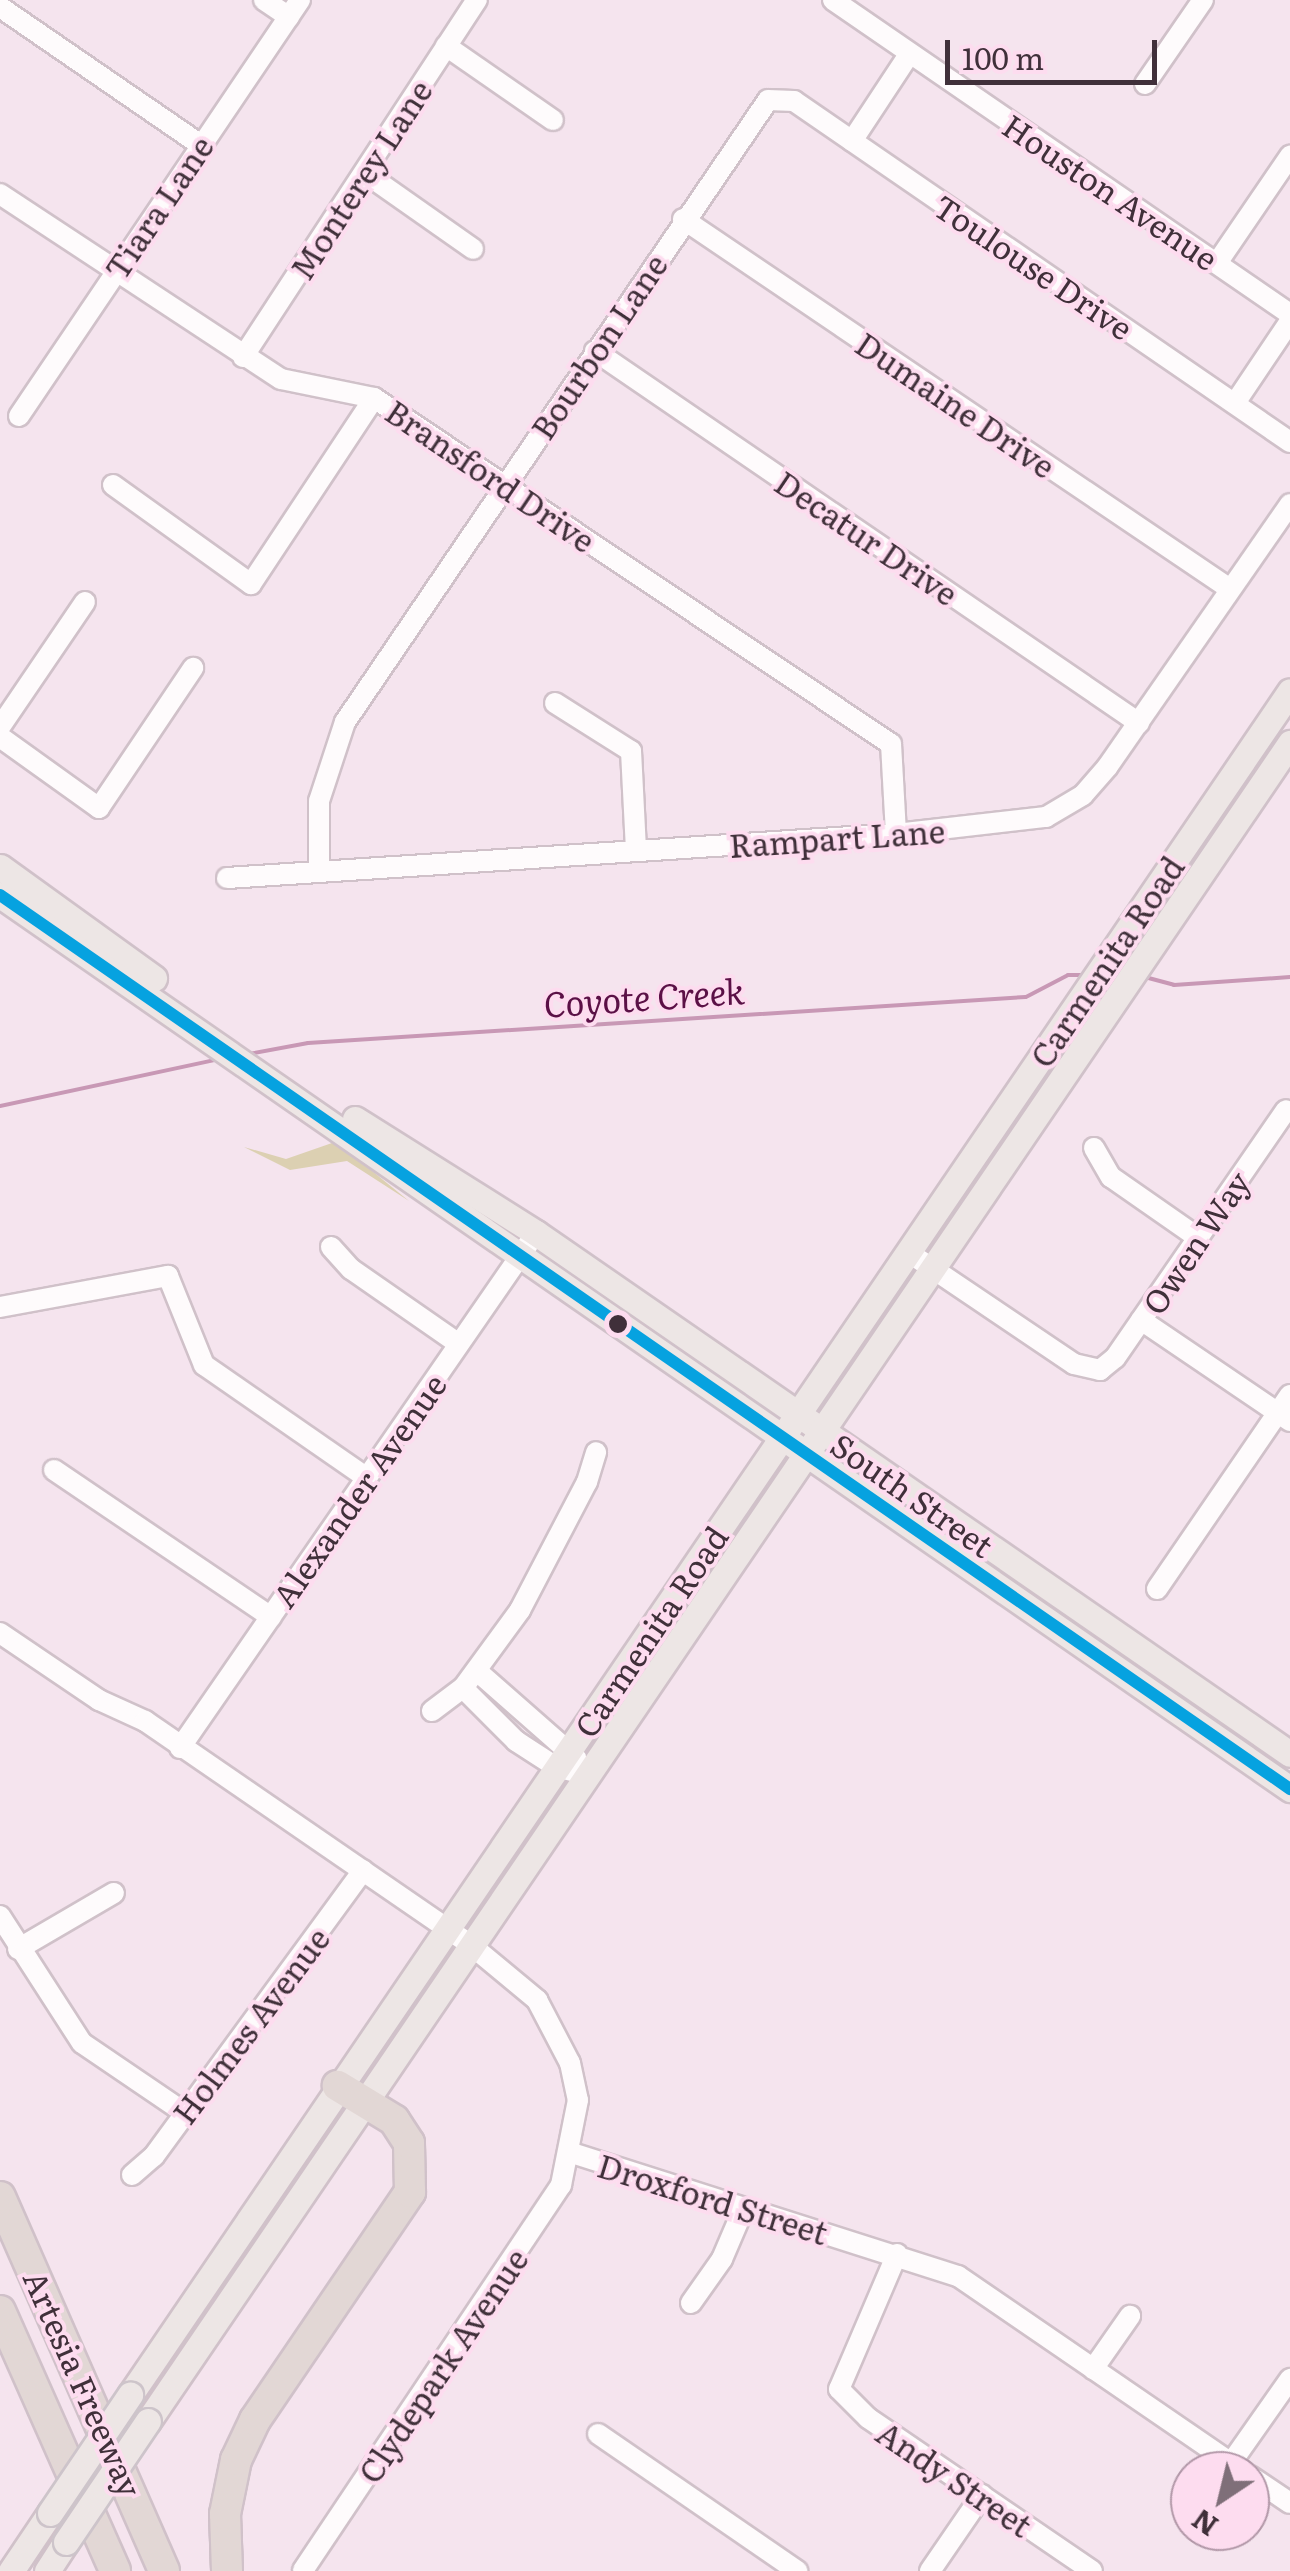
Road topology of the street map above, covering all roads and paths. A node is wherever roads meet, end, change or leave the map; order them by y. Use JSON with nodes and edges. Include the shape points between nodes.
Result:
{"nodes":[{"id":1,"x":264,"y":0,"type":"edge"},
{"id":2,"x":477,"y":0,"type":"edge"},
{"id":3,"x":833,"y":0,"type":"edge"},
{"id":4,"x":1202,"y":0,"type":"edge"},
{"id":5,"x":0,"y":6,"type":"edge"},
{"id":6,"x":294,"y":8,"type":"edge"},
{"id":7,"x":446,"y":46,"type":"junction"},
{"id":8,"x":910,"y":53,"type":"junction"},
{"id":9,"x":1146,"y":84,"type":"dead end"},
{"id":10,"x":775,"y":98,"type":"joint"},
{"id":11,"x":553,"y":120,"type":"dead end"},
{"id":12,"x":852,"y":141,"type":"junction"},
{"id":13,"x":201,"y":145,"type":"junction"},
{"id":14,"x":1290,"y":156,"type":"edge"},
{"id":15,"x":365,"y":172,"type":"junction"},
{"id":16,"x":0,"y":194,"type":"edge"},
{"id":17,"x":683,"y":219,"type":"junction"},
{"id":18,"x":472,"y":249,"type":"dead end"},
{"id":19,"x":1216,"y":263,"type":"junction"},
{"id":20,"x":114,"y":272,"type":"junction"},
{"id":21,"x":1290,"y":317,"type":"edge"},
{"id":22,"x":594,"y":350,"type":"junction"},
{"id":23,"x":243,"y":357,"type":"junction"},
{"id":24,"x":374,"y":398,"type":"junction"},
{"id":25,"x":1235,"y":403,"type":"junction"},
{"id":26,"x":19,"y":416,"type":"dead end"},
{"id":27,"x":1290,"y":442,"type":"edge"},
{"id":28,"x":505,"y":484,"type":"junction"},
{"id":29,"x":114,"y":485,"type":"dead end"},
{"id":30,"x":1290,"y":504,"type":"edge"},
{"id":31,"x":1230,"y":590,"type":"junction"},
{"id":32,"x":85,"y":602,"type":"dead end"},
{"id":33,"x":193,"y":668,"type":"dead end"},
{"id":34,"x":1290,"y":691,"type":"edge"},
{"id":35,"x":555,"y":704,"type":"dead end"},
{"id":36,"x":1139,"y":723,"type":"junction"},
{"id":37,"x":0,"y":727,"type":"edge"},
{"id":38,"x":0,"y":737,"type":"edge"},
{"id":39,"x":1290,"y":743,"type":"edge"},
{"id":40,"x":896,"y":834,"type":"junction"},
{"id":41,"x":636,"y":850,"type":"junction"},
{"id":42,"x":0,"y":867,"type":"edge"},
{"id":43,"x":319,"y":872,"type":"junction"},
{"id":44,"x":228,"y":878,"type":"dead end"},
{"id":45,"x":0,"y":895,"type":"edge"},
{"id":46,"x":166,"y":998,"type":"junction"},
{"id":47,"x":1286,"y":1110,"type":"dead end"},
{"id":48,"x":350,"y":1125,"type":"junction"},
{"id":49,"x":1094,"y":1148,"type":"dead end"},
{"id":50,"x":536,"y":1233,"type":"junction"},
{"id":51,"x":1197,"y":1237,"type":"junction"},
{"id":52,"x":331,"y":1248,"type":"dead end"},
{"id":53,"x":908,"y":1252,"type":"junction"},
{"id":54,"x":520,"y":1257,"type":"junction"},
{"id":55,"x":933,"y":1268,"type":"junction"},
{"id":56,"x":0,"y":1307,"type":"edge"},
{"id":57,"x":1141,"y":1320,"type":"junction"},
{"id":58,"x":460,"y":1344,"type":"junction"},
{"id":59,"x":1290,"y":1395,"type":"edge"},
{"id":60,"x":798,"y":1414,"type":"junction"},
{"id":61,"x":1284,"y":1417,"type":"edge"},
{"id":62,"x":822,"y":1431,"type":"junction"},
{"id":63,"x":781,"y":1438,"type":"junction"},
{"id":64,"x":596,"y":1452,"type":"dead end"},
{"id":65,"x":806,"y":1456,"type":"junction"},
{"id":66,"x":54,"y":1470,"type":"dead end"},
{"id":67,"x":367,"y":1478,"type":"junction"},
{"id":68,"x":1157,"y":1589,"type":"dead end"},
{"id":69,"x":271,"y":1616,"type":"junction"},
{"id":70,"x":0,"y":1633,"type":"edge"},
{"id":71,"x":477,"y":1671,"type":"junction"},
{"id":72,"x":463,"y":1688,"type":"junction"},
{"id":73,"x":432,"y":1710,"type":"dead end"},
{"id":74,"x":180,"y":1748,"type":"junction"},
{"id":75,"x":1290,"y":1754,"type":"edge"},
{"id":76,"x":563,"y":1758,"type":"junction"},
{"id":77,"x":588,"y":1775,"type":"junction"},
{"id":78,"x":1290,"y":1789,"type":"edge"},
{"id":79,"x":362,"y":1870,"type":"junction"},
{"id":80,"x":114,"y":1893,"type":"dead end"},
{"id":81,"x":0,"y":1916,"type":"edge"},
{"id":82,"x":446,"y":1928,"type":"junction"},
{"id":83,"x":472,"y":1946,"type":"junction"},
{"id":84,"x":18,"y":1949,"type":"junction"},
{"id":85,"x":338,"y":2086,"type":"junction"},
{"id":86,"x":367,"y":2100,"type":"junction"},
{"id":87,"x":185,"y":2113,"type":"junction"},
{"id":88,"x":572,"y":2154,"type":"junction"},
{"id":89,"x":132,"y":2175,"type":"dead end"},
{"id":90,"x":0,"y":2197,"type":"edge"},
{"id":91,"x":743,"y":2210,"type":"junction"},
{"id":92,"x":0,"y":2232,"type":"edge"},
{"id":93,"x":898,"y":2254,"type":"junction"},
{"id":94,"x":691,"y":2303,"type":"dead end"},
{"id":95,"x":0,"y":2311,"type":"edge"},
{"id":96,"x":1130,"y":2316,"type":"dead end"},
{"id":97,"x":1093,"y":2369,"type":"junction"},
{"id":98,"x":1290,"y":2379,"type":"edge"},
{"id":99,"x":598,"y":2434,"type":"dead end"},
{"id":100,"x":1213,"y":2451,"type":"edge"},
{"id":101,"x":1247,"y":2451,"type":"edge"},
{"id":102,"x":982,"y":2496,"type":"junction"},
{"id":103,"x":11,"y":2571,"type":"edge"},
{"id":104,"x":46,"y":2571,"type":"edge"},
{"id":105,"x":115,"y":2571,"type":"edge"},
{"id":106,"x":148,"y":2571,"type":"edge"},
{"id":107,"x":164,"y":2571,"type":"edge"},
{"id":108,"x":227,"y":2571,"type":"edge"},
{"id":109,"x":303,"y":2571,"type":"edge"},
{"id":110,"x":797,"y":2571,"type":"edge"},
{"id":111,"x":930,"y":2571,"type":"edge"},
{"id":112,"x":1092,"y":2571,"type":"edge"}],
"edges":[{"from":1,"to":6,"type":"street"},
{"from":2,"to":7,"type":"street","name":"Monterey Lane"},
{"from":3,"to":8,"type":"street","name":"Houston Avenue"},
{"from":4,"to":9,"type":"street"},
{"from":5,"to":13,"type":"street"},
{"from":6,"to":13,"type":"street","name":"Tiara Lane"},
{"from":7,"to":11,"type":"street"},
{"from":7,"to":15,"type":"street","name":"Monterey Lane"},
{"from":8,"to":12,"type":"street"},
{"from":8,"to":19,"type":"street","name":"Houston Avenue"},
{"from":10,"to":12,"type":"street","name":"Toulouse Drive","via":[[794,101]]},
{"from":10,"to":17,"type":"street","name":"Bourbon Lane","via":[[756,110]]},
{"from":12,"to":25,"type":"street","name":"Toulouse Drive"},
{"from":13,"to":20,"type":"street","name":"Tiara Lane"},
{"from":14,"to":19,"type":"street"},
{"from":15,"to":18,"type":"street"},
{"from":15,"to":23,"type":"street","name":"Monterey Lane"},
{"from":16,"to":20,"type":"street","name":"Bransford Drive"},
{"from":17,"to":22,"type":"street","name":"Bourbon Lane"},
{"from":17,"to":31,"type":"street","name":"Dumaine Drive"},
{"from":19,"to":21,"type":"street","name":"Houston Avenue"},
{"from":20,"to":23,"type":"street","name":"Bransford Drive"},
{"from":20,"to":26,"type":"street","name":"Tiara Lane"},
{"from":21,"to":25,"type":"street"},
{"from":22,"to":28,"type":"street","name":"Bourbon Lane"},
{"from":22,"to":36,"type":"street","name":"Decatur Drive"},
{"from":23,"to":24,"type":"street","name":"Bransford Drive","via":[[281,379]]},
{"from":24,"to":28,"type":"street","name":"Bransford Drive"},
{"from":24,"to":29,"type":"street","via":[[251,584]]},
{"from":25,"to":27,"type":"street","name":"Toulouse Drive"},
{"from":28,"to":40,"type":"street","name":"Bransford Drive","via":[[891,744]]},
{"from":28,"to":43,"type":"street","name":"Bourbon Lane","via":[[345,722],[320,801]]},
{"from":30,"to":31,"type":"street","name":"Rampart Lane"},
{"from":31,"to":36,"type":"street","name":"Rampart Lane"},
{"from":32,"to":37,"type":"street"},
{"from":33,"to":38,"type":"street","via":[[100,808]]},
{"from":34,"to":53,"type":"main road","name":"Carmenita Road"},
{"from":35,"to":41,"type":"street","via":[[631,750]]},
{"from":36,"to":40,"type":"street","name":"Rampart Lane","via":[[1082,795],[1046,817]]},
{"from":39,"to":55,"type":"main road","name":"Carmenita Road"},
{"from":40,"to":41,"type":"street","name":"Rampart Lane"},
{"from":41,"to":43,"type":"street","name":"Rampart Lane"},
{"from":42,"to":46,"type":"main road"},
{"from":43,"to":44,"type":"street","name":"Rampart Lane"},
{"from":45,"to":46,"type":"main road"},
{"from":46,"to":48,"type":"main road"},
{"from":47,"to":51,"type":"street","name":"Owen Way"},
{"from":48,"to":50,"type":"main road","name":"South Street"},
{"from":48,"to":54,"type":"main road","name":"South Street"},
{"from":49,"to":51,"type":"street","via":[[1110,1176]]},
{"from":50,"to":54,"type":"street","name":"Alexander Avenue"},
{"from":50,"to":60,"type":"main road","name":"South Street"},
{"from":51,"to":57,"type":"street","name":"Owen Way"},
{"from":52,"to":58,"type":"street"},
{"from":53,"to":55,"type":"street"},
{"from":53,"to":60,"type":"main road","name":"Carmenita Road"},
{"from":54,"to":58,"type":"street","name":"Alexander Avenue"},
{"from":54,"to":63,"type":"main road","name":"South Street"},
{"from":55,"to":57,"type":"street","name":"Owen Way","via":[[1074,1364],[1100,1370]]},
{"from":55,"to":62,"type":"main road","name":"Carmenita Road"},
{"from":56,"to":67,"type":"street","via":[[168,1276],[204,1365]]},
{"from":57,"to":61,"type":"street"},
{"from":58,"to":67,"type":"street","name":"Alexander Avenue"},
{"from":59,"to":61,"type":"street"},
{"from":60,"to":62,"type":"main road","name":"South Street"},
{"from":60,"to":63,"type":"main road","name":"Carmenita Road"},
{"from":61,"to":68,"type":"street"},
{"from":62,"to":65,"type":"main road","name":"Carmenita Road"},
{"from":62,"to":75,"type":"main road","name":"South Street"},
{"from":63,"to":65,"type":"main road","name":"South Street"},
{"from":63,"to":76,"type":"main road","name":"Carmenita Road"},
{"from":64,"to":71,"type":"street","via":[[588,1482],[520,1610]]},
{"from":65,"to":77,"type":"main road","name":"Carmenita Road"},
{"from":65,"to":78,"type":"main road","name":"South Street"},
{"from":66,"to":69,"type":"street"},
{"from":67,"to":69,"type":"street","name":"Alexander Avenue"},
{"from":69,"to":74,"type":"street","name":"Alexander Avenue"},
{"from":70,"to":74,"type":"street","name":"Droxford Street"},
{"from":71,"to":72,"type":"street"},
{"from":71,"to":76,"type":"street"},
{"from":72,"to":73,"type":"street"},
{"from":72,"to":76,"type":"street","via":[[516,1741]]},
{"from":74,"to":79,"type":"street","name":"Droxford Street"},
{"from":76,"to":77,"type":"street"},
{"from":76,"to":82,"type":"main road","name":"Carmenita Road"},
{"from":77,"to":83,"type":"main road","name":"Carmenita Road"},
{"from":79,"to":82,"type":"street","name":"Droxford Street"},
{"from":79,"to":87,"type":"street","name":"Holmes Avenue"},
{"from":80,"to":84,"type":"street"},
{"from":81,"to":84,"type":"street"},
{"from":82,"to":83,"type":"street","name":"Droxford Street"},
{"from":82,"to":85,"type":"main road","name":"Carmenita Road"},
{"from":83,"to":86,"type":"main road","name":"Carmenita Road"},
{"from":83,"to":88,"type":"street","name":"Droxford Street","via":[[520,1982],[551,2022],[578,2100]]},
{"from":84,"to":87,"type":"street","via":[[82,2044]]},
{"from":85,"to":86,"type":"highway"},
{"from":85,"to":103,"type":"main road","name":"Carmenita Road","bridge":true},
{"from":86,"to":104,"type":"main road","name":"Carmenita Road","bridge":true},
{"from":86,"to":108,"type":"highway","via":[[394,2120],[409,2143],[410,2192],[248,2433],[225,2514]]},
{"from":87,"to":89,"type":"street","name":"Holmes Avenue"},
{"from":88,"to":91,"type":"street","name":"Droxford Street"},
{"from":88,"to":109,"type":"street","name":"Clydepark Avenue","via":[[541,2220]]},
{"from":90,"to":107,"type":"highway","name":"Artesia Freeway"},
{"from":91,"to":93,"type":"street","name":"Droxford Street"},
{"from":91,"to":94,"type":"street","via":[[722,2258]]},
{"from":92,"to":106,"type":"highway"},
{"from":93,"to":97,"type":"street","name":"Droxford Street","via":[[958,2276]]},
{"from":93,"to":102,"type":"street","name":"Andy Street","via":[[839,2389],[868,2418]]},
{"from":95,"to":105,"type":"highway","name":"Artesia Freeway"},
{"from":96,"to":97,"type":"street"},
{"from":97,"to":100,"type":"street","name":"Droxford Street"},
{"from":98,"to":101,"type":"street"},
{"from":99,"to":110,"type":"street"},
{"from":102,"to":111,"type":"street"},
{"from":102,"to":112,"type":"street","name":"Andy Street"}]}
